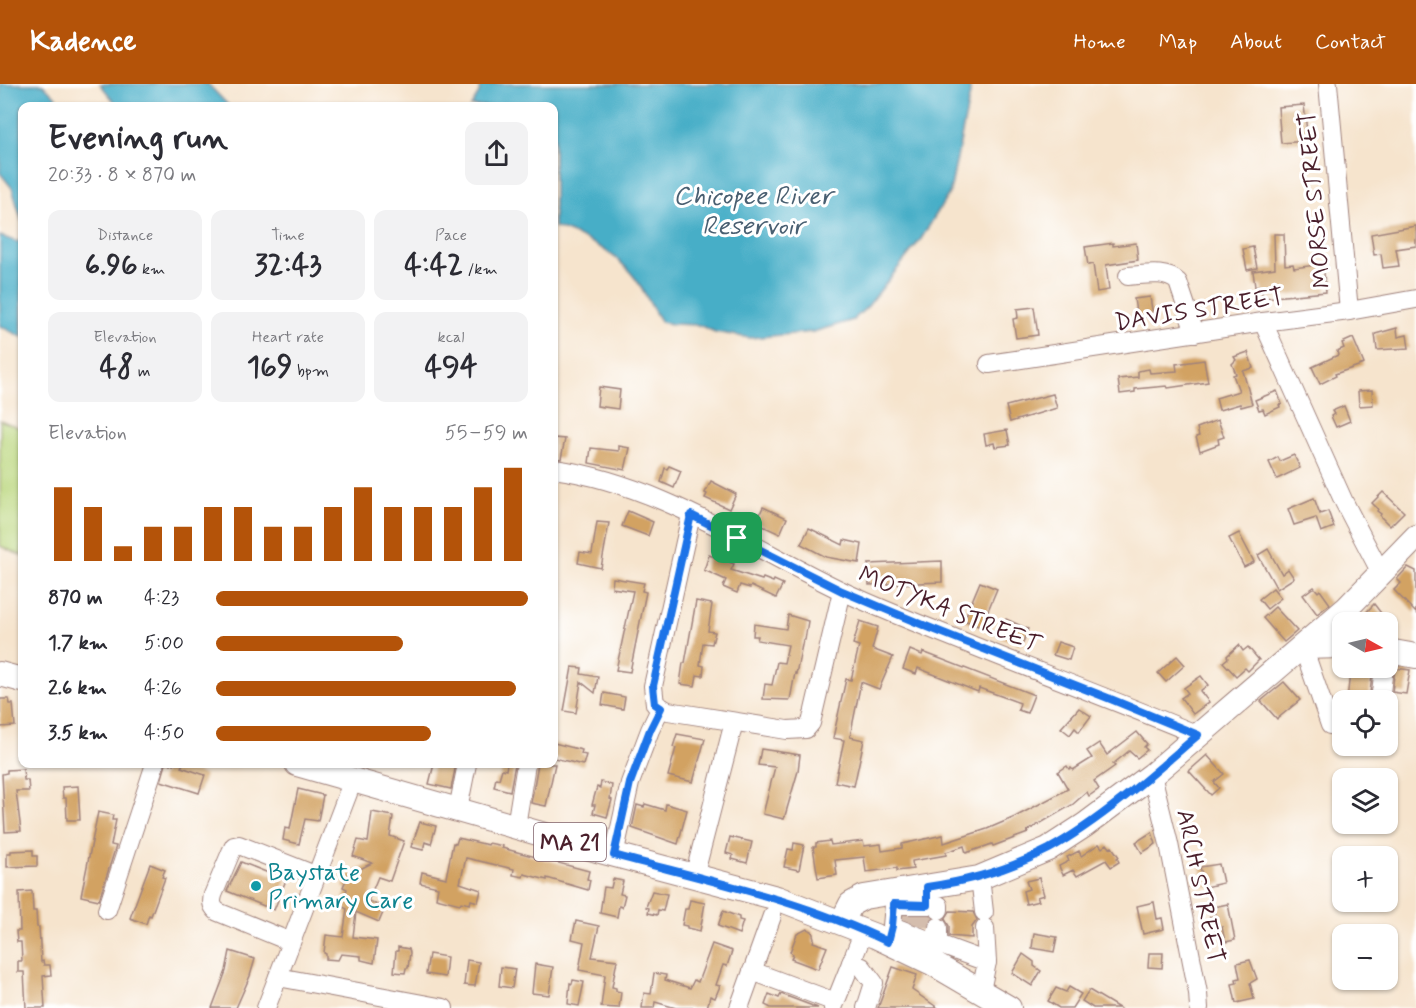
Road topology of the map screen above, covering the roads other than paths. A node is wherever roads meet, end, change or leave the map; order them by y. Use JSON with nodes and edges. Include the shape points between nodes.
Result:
{"nodes":[{"id":1,"x":1328,"y":84,"type":"edge"},
{"id":2,"x":1128,"y":276,"type":"dead end"},
{"id":3,"x":1416,"y":299,"type":"edge"},
{"id":4,"x":1349,"y":311,"type":"junction"},
{"id":5,"x":1263,"y":322,"type":"junction"},
{"id":6,"x":1195,"y":333,"type":"junction"},
{"id":7,"x":989,"y":364,"type":"dead end"},
{"id":8,"x":558,"y":470,"type":"edge"},
{"id":9,"x":691,"y":515,"type":"junction"},
{"id":10,"x":1416,"y":537,"type":"edge"},
{"id":11,"x":1381,"y":573,"type":"junction"},
{"id":12,"x":842,"y":591,"type":"junction"},
{"id":13,"x":1303,"y":646,"type":"junction"},
{"id":14,"x":1332,"y":646,"type":"edge"},
{"id":15,"x":1398,"y":653,"type":"edge"},
{"id":16,"x":1416,"y":656,"type":"edge"},
{"id":17,"x":0,"y":674,"type":"edge"},
{"id":18,"x":18,"y":679,"type":"edge"},
{"id":19,"x":658,"y":706,"type":"junction"},
{"id":20,"x":734,"y":722,"type":"junction"},
{"id":21,"x":1332,"y":724,"type":"edge"},
{"id":22,"x":1198,"y":735,"type":"junction"},
{"id":23,"x":154,"y":768,"type":"edge"},
{"id":24,"x":311,"y":768,"type":"edge"},
{"id":25,"x":466,"y":768,"type":"edge"},
{"id":26,"x":525,"y":768,"type":"edge"},
{"id":27,"x":1152,"y":775,"type":"junction"},
{"id":28,"x":353,"y":780,"type":"junction"},
{"id":29,"x":458,"y":809,"type":"junction"},
{"id":30,"x":516,"y":826,"type":"junction"},
{"id":31,"x":614,"y":855,"type":"junction"},
{"id":32,"x":315,"y":875,"type":"junction"},
{"id":33,"x":694,"y":877,"type":"junction"},
{"id":34,"x":981,"y":877,"type":"junction"},
{"id":35,"x":107,"y":909,"type":"dead end"},
{"id":36,"x":772,"y":916,"type":"dead end"},
{"id":37,"x":919,"y":923,"type":"junction"},
{"id":38,"x":853,"y":927,"type":"junction"},
{"id":39,"x":291,"y":942,"type":"junction"},
{"id":40,"x":987,"y":962,"type":"junction"},
{"id":41,"x":851,"y":963,"type":"junction"},
{"id":42,"x":752,"y":971,"type":"junction"},
{"id":43,"x":278,"y":977,"type":"junction"},
{"id":44,"x":984,"y":998,"type":"edge"},
{"id":45,"x":834,"y":1005,"type":"edge"},
{"id":46,"x":266,"y":1008,"type":"edge"},
{"id":47,"x":444,"y":1008,"type":"edge"},
{"id":48,"x":739,"y":1008,"type":"edge"},
{"id":49,"x":866,"y":1008,"type":"edge"},
{"id":50,"x":1009,"y":1008,"type":"edge"},
{"id":51,"x":1198,"y":1008,"type":"edge"}],
"edges":[{"from":1,"to":4,"type":"street","name":"MORSE STREET"},
{"from":2,"to":6,"type":"street","via":[[1171,276],[1178,282]]},
{"from":3,"to":4,"type":"street","name":"DAVIS STREET"},
{"from":4,"to":5,"type":"street","name":"DAVIS STREET"},
{"from":5,"to":6,"type":"street","name":"DAVIS STREET"},
{"from":5,"to":11,"type":"street","via":[[1344,502]]},
{"from":6,"to":7,"type":"street","name":"DAVIS STREET"},
{"from":8,"to":9,"type":"street","name":"MOTYKA STREET","via":[[607,480]]},
{"from":9,"to":12,"type":"street","name":"MOTYKA STREET"},
{"from":9,"to":19,"type":"street","via":[[653,686]]},
{"from":10,"to":11,"type":"main road"},
{"from":11,"to":13,"type":"main road"},
{"from":12,"to":20,"type":"street","via":[[811,723],[806,729],[787,730]]},
{"from":12,"to":22,"type":"street","name":"MOTYKA STREET"},
{"from":13,"to":14,"type":"main road"},
{"from":13,"to":21,"type":"street"},
{"from":13,"to":22,"type":"main road"},
{"from":15,"to":16,"type":"main road"},
{"from":17,"to":18,"type":"main road"},
{"from":19,"to":20,"type":"street"},
{"from":19,"to":31,"type":"street","via":[[630,783]]},
{"from":20,"to":33,"type":"street"},
{"from":22,"to":27,"type":"main road"},
{"from":23,"to":35,"type":"street"},
{"from":24,"to":28,"type":"main road","number":"MA 21"},
{"from":25,"to":29,"type":"street"},
{"from":26,"to":30,"type":"street"},
{"from":27,"to":34,"type":"main road","via":[[1048,849]]},
{"from":27,"to":51,"type":"street","name":"ARCH STREET","via":[[1169,844]]},
{"from":28,"to":29,"type":"main road","number":"MA 21"},
{"from":28,"to":32,"type":"street"},
{"from":29,"to":30,"type":"main road","number":"MA 21"},
{"from":30,"to":31,"type":"main road","number":"MA 21"},
{"from":31,"to":33,"type":"main road","number":"MA 21"},
{"from":32,"to":39,"type":"street"},
{"from":32,"to":39,"type":"street","via":[[239,845],[234,846],[213,895],[213,907],[218,912]]},
{"from":33,"to":38,"type":"main road","number":"MA 21","via":[[777,898]]},
{"from":34,"to":37,"type":"main road"},
{"from":34,"to":40,"type":"street"},
{"from":36,"to":42,"type":"street"},
{"from":37,"to":38,"type":"main road","number":"MA 21"},
{"from":37,"to":38,"type":"main road","via":[[864,897],[850,904]]},
{"from":37,"to":40,"type":"street"},
{"from":37,"to":44,"type":"main road","number":"MA 21"},
{"from":38,"to":41,"type":"street"},
{"from":39,"to":43,"type":"street"},
{"from":40,"to":44,"type":"street"},
{"from":41,"to":45,"type":"street"},
{"from":41,"to":49,"type":"street","via":[[862,967],[874,983]]},
{"from":42,"to":45,"type":"street"},
{"from":42,"to":48,"type":"street"},
{"from":43,"to":46,"type":"street"},
{"from":43,"to":47,"type":"street"},
{"from":44,"to":50,"type":"main road","number":"MA 21"}]}
